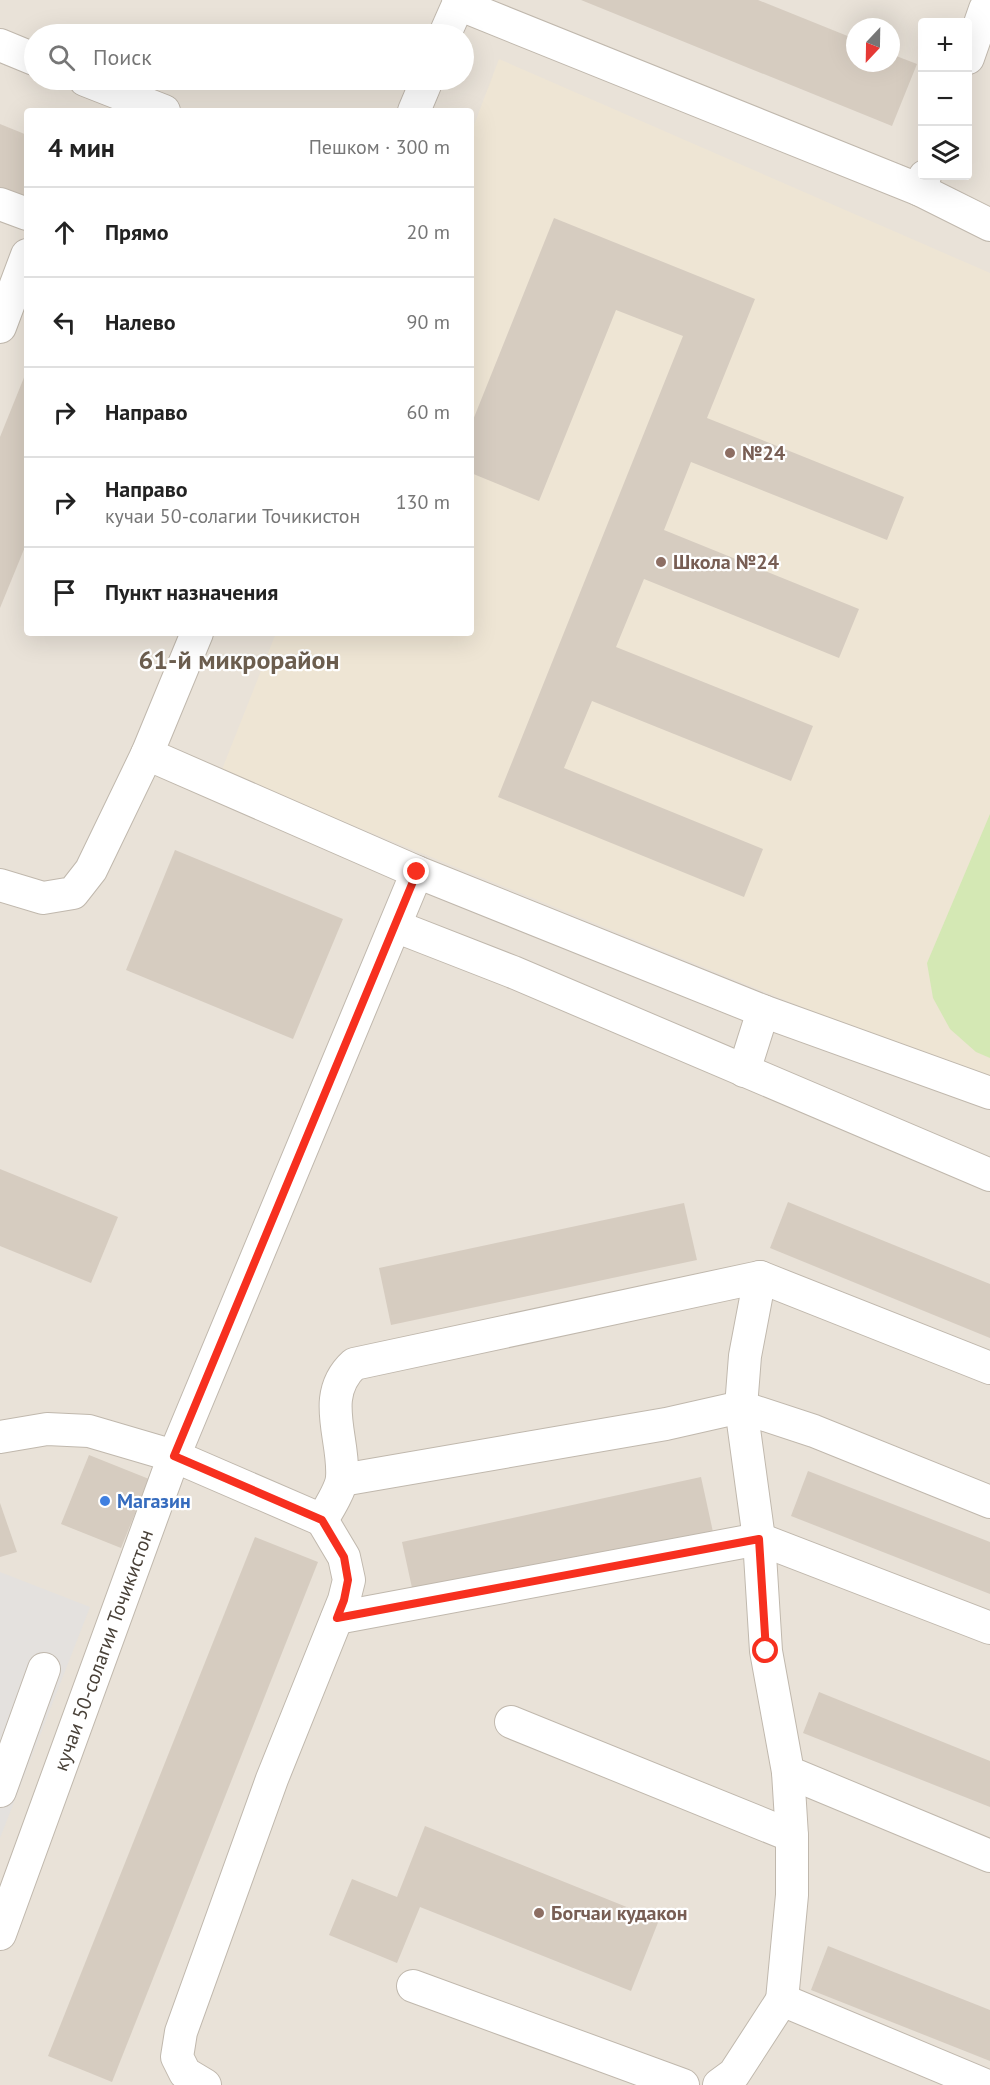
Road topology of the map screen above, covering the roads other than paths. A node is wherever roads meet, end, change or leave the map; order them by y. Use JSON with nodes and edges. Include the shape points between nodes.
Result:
{"nodes":[{"id":1,"x":459,"y":2,"type":"edge"},
{"id":2,"x":978,"y":3,"type":"edge"},
{"id":3,"x":449,"y":24,"type":"edge"},
{"id":4,"x":972,"y":36,"type":"edge"},
{"id":5,"x":0,"y":45,"type":"edge"},
{"id":6,"x":24,"y":55,"type":"edge"},
{"id":7,"x":111,"y":90,"type":"edge"},
{"id":8,"x":423,"y":90,"type":"edge"},
{"id":9,"x":157,"y":108,"type":"edge"},
{"id":10,"x":415,"y":108,"type":"edge"},
{"id":11,"x":923,"y":183,"type":"edge"},
{"id":12,"x":0,"y":204,"type":"edge"},
{"id":13,"x":24,"y":213,"type":"edge"},
{"id":14,"x":990,"y":225,"type":"edge"},
{"id":15,"x":24,"y":263,"type":"edge"},
{"id":16,"x":0,"y":327,"type":"edge"},
{"id":17,"x":196,"y":636,"type":"edge"},
{"id":18,"x":147,"y":754,"type":"junction"},
{"id":19,"x":417,"y":872,"type":"junction"},
{"id":20,"x":0,"y":885,"type":"edge"},
{"id":21,"x":395,"y":926,"type":"junction"},
{"id":22,"x":763,"y":1011,"type":"junction"},
{"id":23,"x":744,"y":1071,"type":"junction"},
{"id":24,"x":990,"y":1093,"type":"edge"},
{"id":25,"x":990,"y":1175,"type":"edge"},
{"id":26,"x":760,"y":1277,"type":"junction"},
{"id":27,"x":990,"y":1368,"type":"edge"},
{"id":28,"x":741,"y":1407,"type":"junction"},
{"id":29,"x":0,"y":1413,"type":"edge"},
{"id":30,"x":46,"y":1429,"type":"junction"},
{"id":31,"x":0,"y":1437,"type":"edge"},
{"id":32,"x":174,"y":1456,"type":"junction"},
{"id":33,"x":342,"y":1480,"type":"junction"},
{"id":34,"x":990,"y":1502,"type":"edge"},
{"id":35,"x":322,"y":1520,"type":"junction"},
{"id":36,"x":759,"y":1539,"type":"junction"},
{"id":37,"x":337,"y":1618,"type":"junction"},
{"id":38,"x":990,"y":1628,"type":"edge"},
{"id":39,"x":44,"y":1669,"type":"dead end"},
{"id":40,"x":511,"y":1722,"type":"dead end"},
{"id":41,"x":788,"y":1772,"type":"junction"},
{"id":42,"x":0,"y":1791,"type":"edge"},
{"id":43,"x":792,"y":1836,"type":"junction"},
{"id":44,"x":990,"y":1856,"type":"edge"},
{"id":45,"x":0,"y":1934,"type":"edge"},
{"id":46,"x":413,"y":1986,"type":"dead end"},
{"id":47,"x":782,"y":2000,"type":"junction"},
{"id":48,"x":205,"y":2085,"type":"edge"},
{"id":49,"x":683,"y":2085,"type":"edge"},
{"id":50,"x":719,"y":2085,"type":"edge"},
{"id":51,"x":985,"y":2085,"type":"edge"}],
"edges":[{"from":1,"to":3,"type":"street"},
{"from":1,"to":11,"type":"street"},
{"from":2,"to":4,"type":"street"},
{"from":5,"to":6,"type":"street"},
{"from":7,"to":9,"type":"street"},
{"from":8,"to":10,"type":"street"},
{"from":11,"to":14,"type":"street"},
{"from":12,"to":13,"type":"street"},
{"from":15,"to":16,"type":"street"},
{"from":17,"to":18,"type":"street"},
{"from":18,"to":19,"type":"street"},
{"from":18,"to":20,"type":"street","via":[[92,870],[73,893],[43,898]]},
{"from":19,"to":21,"type":"street","name":"кучаи 50-солагии Точикистон"},
{"from":19,"to":22,"type":"street"},
{"from":21,"to":23,"type":"street"},
{"from":21,"to":32,"type":"street","name":"кучаи 50-солагии Точикистон"},
{"from":22,"to":23,"type":"street"},
{"from":22,"to":24,"type":"street"},
{"from":23,"to":25,"type":"street"},
{"from":26,"to":27,"type":"street"},
{"from":26,"to":28,"type":"street","via":[[745,1356]]},
{"from":26,"to":33,"type":"street","via":[[354,1364],[340,1380],[336,1394]]},
{"from":28,"to":33,"type":"street","via":[[666,1424]]},
{"from":28,"to":34,"type":"street","via":[[814,1431]]},
{"from":28,"to":36,"type":"street"},
{"from":29,"to":30,"type":"street"},
{"from":30,"to":31,"type":"street"},
{"from":30,"to":32,"type":"street","via":[[88,1431]]},
{"from":32,"to":35,"type":"street"},
{"from":32,"to":45,"type":"street","name":"кучаи 50-солагии Точикистон"},
{"from":33,"to":35,"type":"street"},
{"from":35,"to":37,"type":"street","via":[[344,1557],[348,1580]]},
{"from":36,"to":37,"type":"street"},
{"from":36,"to":38,"type":"street"},
{"from":36,"to":41,"type":"street","via":[[766,1651]]},
{"from":37,"to":48,"type":"street","via":[[272,1779],[181,2032],[177,2057],[185,2073]]},
{"from":39,"to":42,"type":"street"},
{"from":40,"to":43,"type":"street"},
{"from":41,"to":43,"type":"street"},
{"from":41,"to":44,"type":"street"},
{"from":43,"to":47,"type":"street","via":[[792,1895]]},
{"from":46,"to":49,"type":"street"},
{"from":47,"to":50,"type":"street","via":[[734,2074]]},
{"from":47,"to":51,"type":"street"}]}
